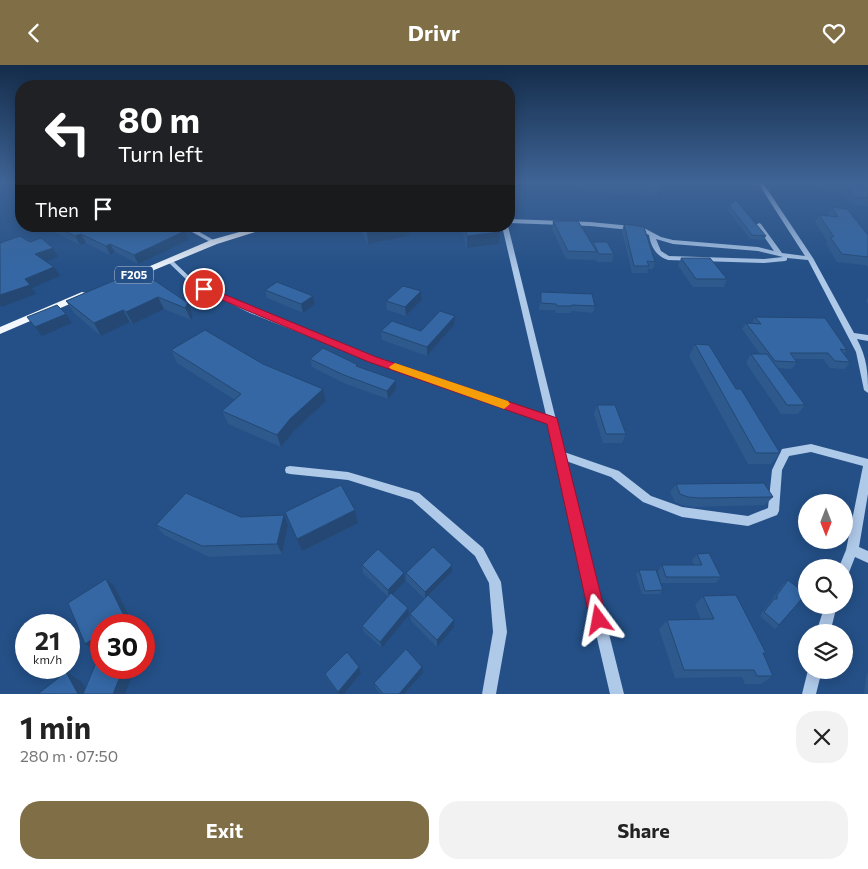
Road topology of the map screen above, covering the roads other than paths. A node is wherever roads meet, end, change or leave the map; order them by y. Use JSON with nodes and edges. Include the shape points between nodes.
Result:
{"nodes":[{"id":1,"x":780,"y":212,"type":"edge"},
{"id":2,"x":515,"y":221,"type":"edge"},
{"id":3,"x":759,"y":225,"type":"edge"},
{"id":4,"x":195,"y":232,"type":"edge"},
{"id":5,"x":249,"y":232,"type":"edge"},
{"id":6,"x":506,"y":232,"type":"edge"},
{"id":7,"x":652,"y":235,"type":"junction"},
{"id":8,"x":214,"y":242,"type":"junction"},
{"id":9,"x":780,"y":255,"type":"junction"},
{"id":10,"x":790,"y":256,"type":"junction"},
{"id":11,"x":810,"y":258,"type":"junction"},
{"id":12,"x":170,"y":261,"type":"junction"},
{"id":13,"x":118,"y":281,"type":"edge"},
{"id":14,"x":92,"y":291,"type":"edge"},
{"id":15,"x":0,"y":331,"type":"edge"},
{"id":16,"x":850,"y":335,"type":"junction"},
{"id":17,"x":868,"y":338,"type":"edge"},
{"id":18,"x":868,"y":390,"type":"edge"},
{"id":19,"x":552,"y":421,"type":"junction"},
{"id":20,"x":559,"y":454,"type":"junction"},
{"id":21,"x":868,"y":464,"type":"edge"},
{"id":22,"x":290,"y":470,"type":"dead end"},
{"id":23,"x":852,"y":550,"type":"junction"},
{"id":24,"x":868,"y":557,"type":"edge"},
{"id":25,"x":849,"y":559,"type":"edge"},
{"id":26,"x":813,"y":679,"type":"edge"},
{"id":27,"x":489,"y":694,"type":"edge"},
{"id":28,"x":617,"y":694,"type":"edge"},
{"id":29,"x":809,"y":694,"type":"edge"}],
"edges":[{"from":1,"to":11,"type":"street"},
{"from":2,"to":7,"type":"street","via":[[642,229]]},
{"from":3,"to":9,"type":"street"},
{"from":4,"to":8,"type":"street"},
{"from":5,"to":8,"type":"main road","number":"F205"},
{"from":6,"to":19,"type":"street"},
{"from":7,"to":9,"type":"street","via":[[673,242],[758,249]]},
{"from":7,"to":10,"type":"street","via":[[658,254],[668,259],[764,261]]},
{"from":8,"to":12,"type":"main road","number":"F205"},
{"from":9,"to":10,"type":"street"},
{"from":10,"to":11,"type":"street"},
{"from":11,"to":16,"type":"street"},
{"from":12,"to":13,"type":"main road","number":"F205"},
{"from":12,"to":19,"type":"street","via":[[194,284],[253,311],[373,359]]},
{"from":14,"to":15,"type":"main road"},
{"from":16,"to":17,"type":"street"},
{"from":16,"to":18,"type":"street","via":[[860,352]]},
{"from":19,"to":20,"type":"street"},
{"from":20,"to":21,"type":"street","via":[[615,473],[647,499],[682,512],[748,521],[773,511],[777,470],[786,452],[811,448]]},
{"from":20,"to":28,"type":"street"},
{"from":21,"to":23,"type":"street"},
{"from":22,"to":27,"type":"street","via":[[348,476],[415,496],[479,552],[495,582],[500,632]]},
{"from":23,"to":24,"type":"street"},
{"from":23,"to":25,"type":"street"},
{"from":26,"to":29,"type":"street"}]}
